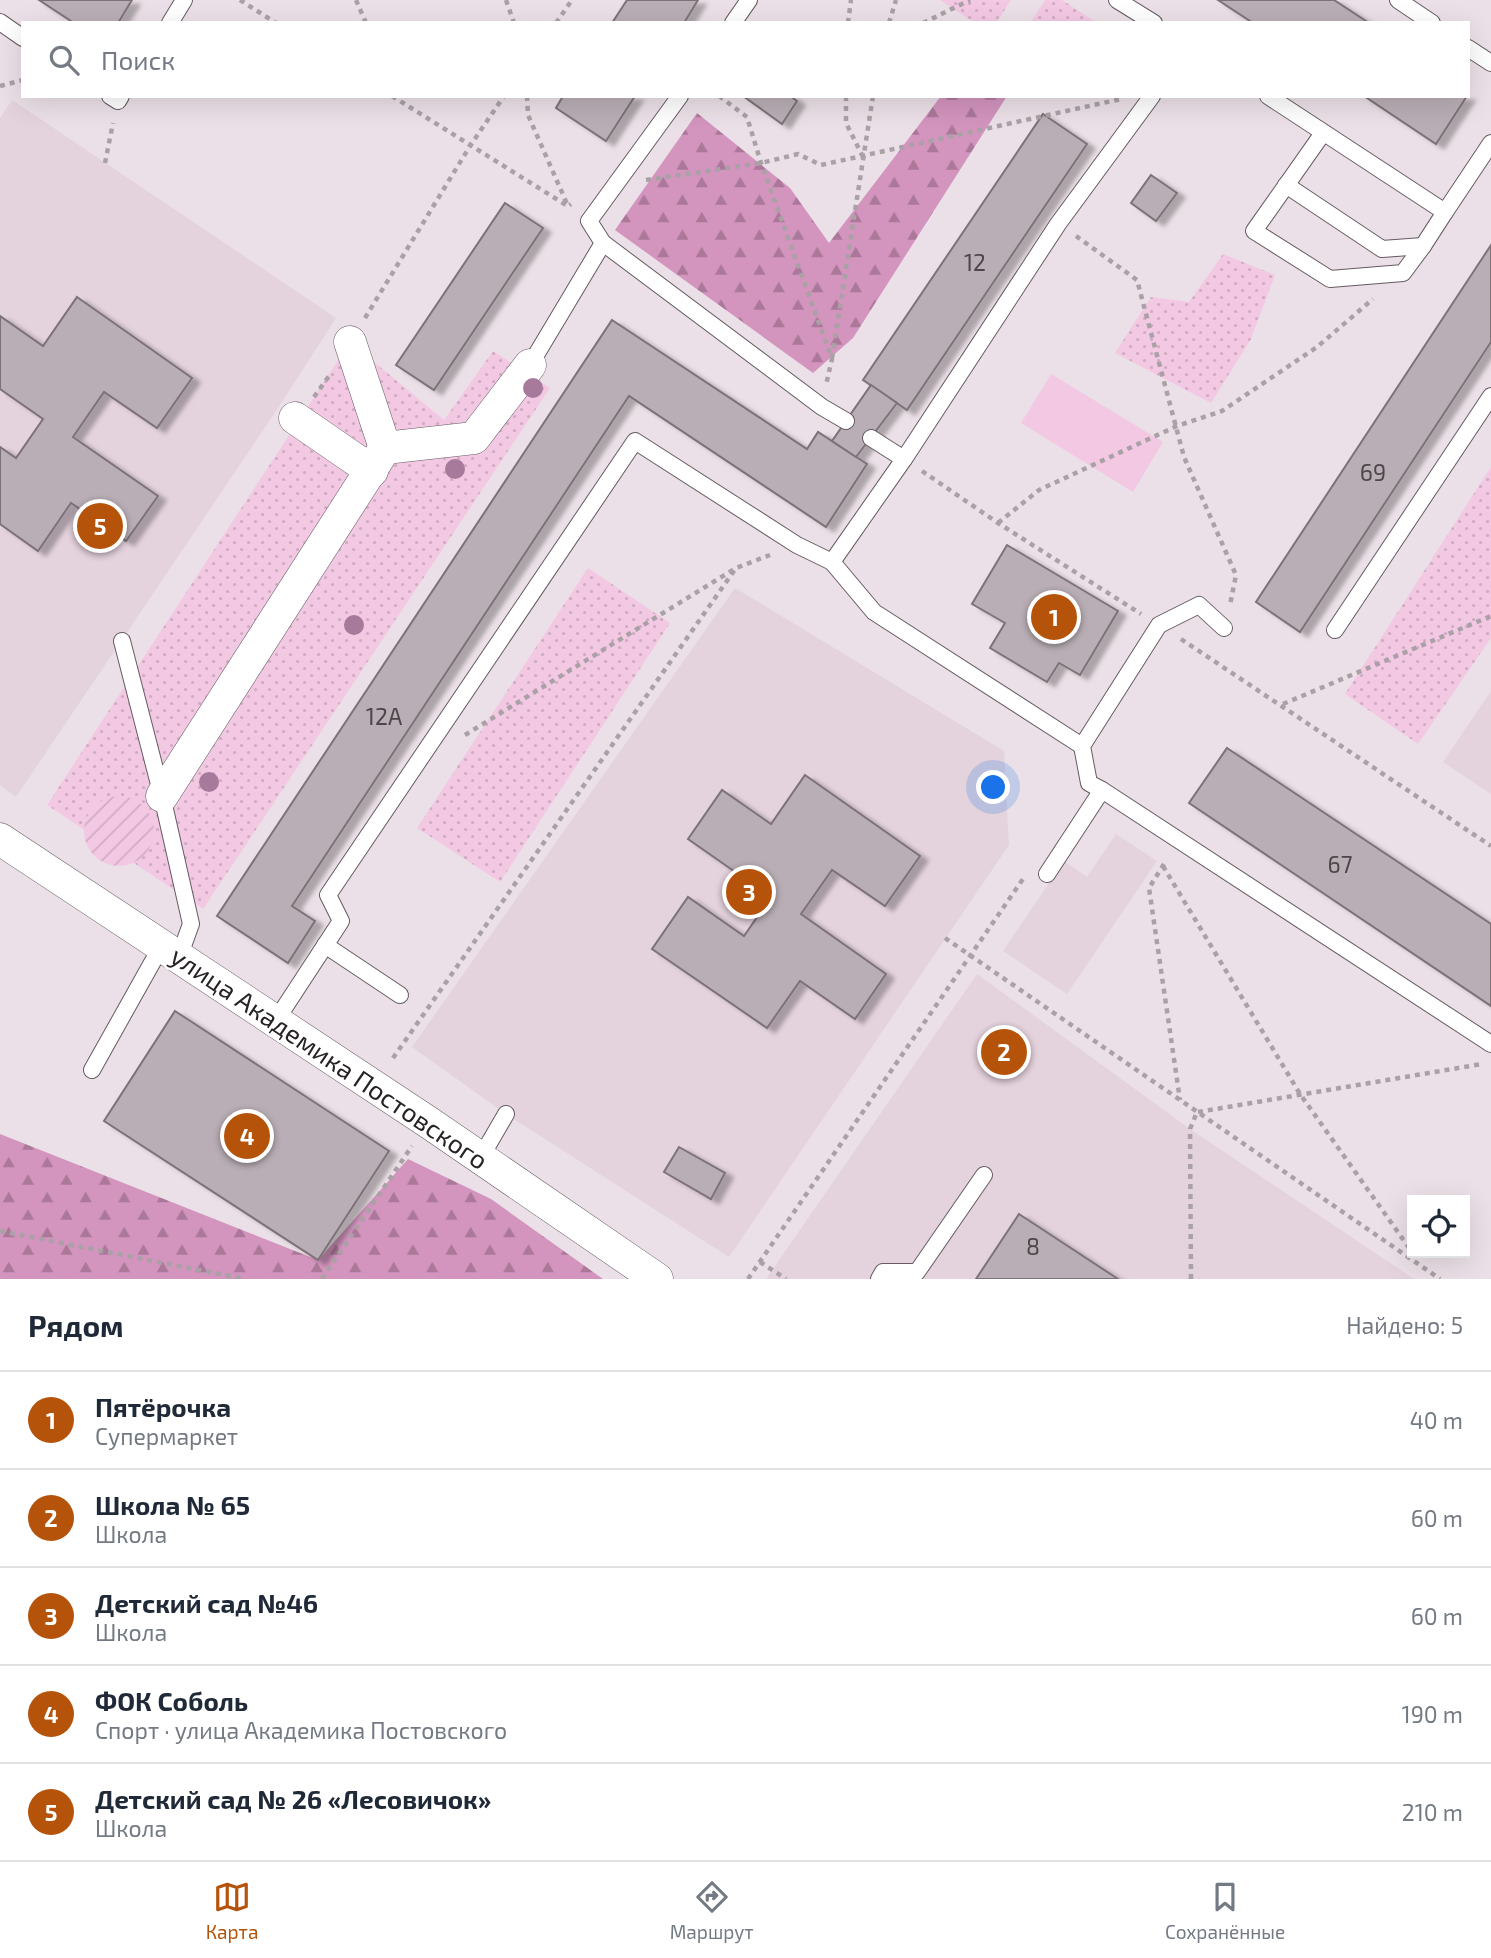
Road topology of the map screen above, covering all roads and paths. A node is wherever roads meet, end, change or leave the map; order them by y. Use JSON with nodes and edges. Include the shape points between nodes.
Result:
{"nodes":[{"id":1,"x":184,"y":0,"type":"edge"},
{"id":2,"x":240,"y":0,"type":"edge"},
{"id":3,"x":356,"y":0,"type":"edge"},
{"id":4,"x":572,"y":0,"type":"edge"},
{"id":5,"x":749,"y":0,"type":"edge"},
{"id":6,"x":851,"y":0,"type":"edge"},
{"id":7,"x":896,"y":0,"type":"edge"},
{"id":8,"x":970,"y":0,"type":"edge"},
{"id":9,"x":1117,"y":0,"type":"edge"},
{"id":10,"x":1398,"y":0,"type":"edge"},
{"id":11,"x":508,"y":2,"type":"edge"},
{"id":12,"x":171,"y":21,"type":"edge"},
{"id":13,"x":273,"y":21,"type":"edge"},
{"id":14,"x":365,"y":21,"type":"edge"},
{"id":15,"x":513,"y":21,"type":"edge"},
{"id":16,"x":556,"y":21,"type":"edge"},
{"id":17,"x":734,"y":21,"type":"edge"},
{"id":18,"x":848,"y":21,"type":"edge"},
{"id":19,"x":890,"y":21,"type":"edge"},
{"id":20,"x":927,"y":21,"type":"edge"},
{"id":21,"x":1151,"y":21,"type":"edge"},
{"id":22,"x":1429,"y":21,"type":"edge"},
{"id":23,"x":0,"y":22,"type":"edge"},
{"id":24,"x":21,"y":37,"type":"edge"},
{"id":25,"x":1470,"y":49,"type":"edge"},
{"id":26,"x":1491,"y":63,"type":"edge"},
{"id":27,"x":21,"y":81,"type":"edge"},
{"id":28,"x":0,"y":86,"type":"edge"},
{"id":29,"x":116,"y":98,"type":"edge"},
{"id":30,"x":395,"y":98,"type":"edge"},
{"id":31,"x":401,"y":98,"type":"edge"},
{"id":32,"x":503,"y":98,"type":"edge"},
{"id":33,"x":527,"y":98,"type":"edge"},
{"id":34,"x":679,"y":98,"type":"edge"},
{"id":35,"x":722,"y":98,"type":"edge"},
{"id":36,"x":846,"y":98,"type":"edge"},
{"id":37,"x":873,"y":98,"type":"edge"},
{"id":38,"x":1126,"y":98,"type":"edge"},
{"id":39,"x":1151,"y":98,"type":"edge"},
{"id":40,"x":1271,"y":98,"type":"edge"},
{"id":41,"x":403,"y":103,"type":"junction"},
{"id":42,"x":1323,"y":133,"type":"junction"},
{"id":43,"x":1491,"y":142,"type":"edge"},
{"id":44,"x":470,"y":146,"type":"junction"},
{"id":45,"x":862,"y":156,"type":"junction"},
{"id":46,"x":106,"y":163,"type":"dead end"},
{"id":47,"x":761,"y":163,"type":"junction"},
{"id":48,"x":618,"y":184,"type":"junction"},
{"id":49,"x":1286,"y":185,"type":"junction"},
{"id":50,"x":568,"y":206,"type":"junction"},
{"id":51,"x":1445,"y":212,"type":"junction"},
{"id":52,"x":589,"y":221,"type":"junction"},
{"id":53,"x":1058,"y":224,"type":"junction"},
{"id":54,"x":603,"y":243,"type":"junction"},
{"id":55,"x":1423,"y":246,"type":"junction"},
{"id":56,"x":1403,"y":273,"type":"junction"},
{"id":57,"x":350,"y":342,"type":"junction"},
{"id":58,"x":832,"y":359,"type":"junction"},
{"id":59,"x":530,"y":365,"type":"joint"},
{"id":60,"x":1491,"y":396,"type":"edge"},
{"id":61,"x":822,"y":407,"type":"junction"},
{"id":62,"x":295,"y":418,"type":"joint"},
{"id":63,"x":846,"y":421,"type":"dead end"},
{"id":64,"x":1177,"y":426,"type":"junction"},
{"id":65,"x":871,"y":439,"type":"dead end"},
{"id":66,"x":379,"y":459,"type":"junction"},
{"id":67,"x":904,"y":459,"type":"junction"},
{"id":68,"x":998,"y":523,"type":"junction"},
{"id":69,"x":797,"y":545,"type":"junction"},
{"id":70,"x":832,"y":562,"type":"junction"},
{"id":71,"x":736,"y":568,"type":"junction"},
{"id":72,"x":1491,"y":616,"type":"edge"},
{"id":73,"x":1160,"y":625,"type":"junction"},
{"id":74,"x":1224,"y":628,"type":"joint"},
{"id":75,"x":1335,"y":631,"type":"dead end"},
{"id":76,"x":122,"y":641,"type":"dead end"},
{"id":77,"x":1282,"y":705,"type":"junction"},
{"id":78,"x":463,"y":737,"type":"dead end"},
{"id":79,"x":1082,"y":746,"type":"junction"},
{"id":80,"x":1102,"y":790,"type":"junction"},
{"id":81,"x":162,"y":796,"type":"junction"},
{"id":82,"x":0,"y":839,"type":"edge"},
{"id":83,"x":1179,"y":840,"type":"junction"},
{"id":84,"x":1491,"y":846,"type":"edge"},
{"id":85,"x":1163,"y":866,"type":"junction"},
{"id":86,"x":1047,"y":874,"type":"dead end"},
{"id":87,"x":1026,"y":875,"type":"dead end"},
{"id":88,"x":945,"y":938,"type":"dead end"},
{"id":89,"x":325,"y":945,"type":"junction"},
{"id":90,"x":171,"y":951,"type":"junction"},
{"id":91,"x":971,"y":956,"type":"junction"},
{"id":92,"x":400,"y":995,"type":"dead end"},
{"id":93,"x":275,"y":1022,"type":"junction"},
{"id":94,"x":1491,"y":1044,"type":"edge"},
{"id":95,"x":393,"y":1058,"type":"dead end"},
{"id":96,"x":1491,"y":1063,"type":"edge"},
{"id":97,"x":92,"y":1070,"type":"dead end"},
{"id":98,"x":1300,"y":1094,"type":"junction"},
{"id":99,"x":1180,"y":1100,"type":"junction"},
{"id":100,"x":1197,"y":1112,"type":"junction"},
{"id":101,"x":506,"y":1114,"type":"dead end"},
{"id":102,"x":428,"y":1122,"type":"junction"},
{"id":103,"x":481,"y":1157,"type":"junction"},
{"id":104,"x":984,"y":1175,"type":"dead end"},
{"id":105,"x":0,"y":1231,"type":"edge"},
{"id":106,"x":1407,"y":1244,"type":"edge"},
{"id":107,"x":1417,"y":1258,"type":"edge"},
{"id":108,"x":760,"y":1262,"type":"junction"},
{"id":109,"x":1424,"y":1268,"type":"junction"},
{"id":110,"x":245,"y":1279,"type":"edge"},
{"id":111,"x":323,"y":1279,"type":"edge"},
{"id":112,"x":657,"y":1279,"type":"edge"},
{"id":113,"x":748,"y":1279,"type":"edge"},
{"id":114,"x":786,"y":1279,"type":"edge"},
{"id":115,"x":878,"y":1279,"type":"edge"},
{"id":116,"x":1191,"y":1279,"type":"edge"},
{"id":117,"x":1440,"y":1279,"type":"edge"}],
"edges":[{"from":1,"to":12,"type":"lane"},
{"from":2,"to":13,"type":"path"},
{"from":3,"to":14,"type":"path"},
{"from":4,"to":16,"type":"path"},
{"from":5,"to":17,"type":"lane"},
{"from":6,"to":18,"type":"path"},
{"from":7,"to":19,"type":"path"},
{"from":8,"to":20,"type":"path"},
{"from":9,"to":21,"type":"lane"},
{"from":10,"to":22,"type":"lane"},
{"from":11,"to":15,"type":"path"},
{"from":23,"to":24,"type":"lane"},
{"from":25,"to":26,"type":"lane"},
{"from":27,"to":28,"type":"path"},
{"from":29,"to":46,"type":"path"},
{"from":30,"to":41,"type":"path"},
{"from":31,"to":41,"type":"path"},
{"from":32,"to":44,"type":"path"},
{"from":33,"to":50,"type":"path","via":[[528,115]]},
{"from":34,"to":48,"type":"lane"},
{"from":35,"to":47,"type":"path","via":[[747,117]]},
{"from":36,"to":45,"type":"path","via":[[846,123]]},
{"from":37,"to":45,"type":"path"},
{"from":38,"to":45,"type":"path"},
{"from":39,"to":53,"type":"lane"},
{"from":40,"to":42,"type":"lane"},
{"from":41,"to":44,"type":"path"},
{"from":42,"to":49,"type":"lane"},
{"from":42,"to":51,"type":"lane"},
{"from":43,"to":51,"type":"lane"},
{"from":44,"to":50,"type":"path"},
{"from":44,"to":57,"type":"path"},
{"from":45,"to":47,"type":"path","via":[[821,165],[799,154]]},
{"from":45,"to":58,"type":"path"},
{"from":47,"to":48,"type":"path"},
{"from":47,"to":58,"type":"path"},
{"from":48,"to":50,"type":"path"},
{"from":48,"to":52,"type":"lane"},
{"from":49,"to":55,"type":"lane","via":[[1382,249]]},
{"from":49,"to":56,"type":"lane","via":[[1254,231],[1330,279]]},
{"from":50,"to":52,"type":"path"},
{"from":51,"to":55,"type":"lane"},
{"from":52,"to":54,"type":"lane"},
{"from":53,"to":64,"type":"path","via":[[1137,280]]},
{"from":53,"to":67,"type":"lane"},
{"from":54,"to":59,"type":"lane"},
{"from":54,"to":61,"type":"lane"},
{"from":55,"to":56,"type":"lane"},
{"from":56,"to":64,"type":"path","via":[[1317,347],[1222,411]]},
{"from":57,"to":62,"type":"path","via":[[319,392]]},
{"from":57,"to":66,"type":"street"},
{"from":58,"to":61,"type":"path"},
{"from":59,"to":66,"type":"street","via":[[474,438]]},
{"from":60,"to":75,"type":"lane"},
{"from":61,"to":63,"type":"lane"},
{"from":62,"to":66,"type":"street"},
{"from":64,"to":68,"type":"path","via":[[1039,490]]},
{"from":64,"to":74,"type":"path","via":[[1184,457],[1236,575]]},
{"from":65,"to":67,"type":"lane"},
{"from":66,"to":81,"type":"street"},
{"from":67,"to":68,"type":"path"},
{"from":67,"to":70,"type":"lane"},
{"from":68,"to":73,"type":"path"},
{"from":69,"to":70,"type":"lane"},
{"from":69,"to":71,"type":"path"},
{"from":69,"to":89,"type":"lane","via":[[635,441],[328,895],[341,921]]},
{"from":70,"to":79,"type":"lane","via":[[874,612]]},
{"from":71,"to":78,"type":"path"},
{"from":71,"to":95,"type":"path"},
{"from":72,"to":77,"type":"path"},
{"from":73,"to":74,"type":"lane","via":[[1199,605]]},
{"from":73,"to":77,"type":"path"},
{"from":73,"to":79,"type":"lane"},
{"from":76,"to":81,"type":"lane"},
{"from":77,"to":84,"type":"path"},
{"from":79,"to":80,"type":"lane","via":[[1089,783]]},
{"from":80,"to":83,"type":"lane"},
{"from":80,"to":86,"type":"lane"},
{"from":81,"to":90,"type":"lane","via":[[191,924]]},
{"from":82,"to":90,"type":"street","name":"улица Академика Постовского"},
{"from":83,"to":85,"type":"path"},
{"from":83,"to":94,"type":"lane"},
{"from":85,"to":98,"type":"path"},
{"from":85,"to":99,"type":"path","via":[[1149,888]]},
{"from":87,"to":91,"type":"path"},
{"from":88,"to":91,"type":"path"},
{"from":89,"to":92,"type":"lane"},
{"from":89,"to":93,"type":"lane"},
{"from":90,"to":93,"type":"street","name":"улица Академика Постовского"},
{"from":90,"to":97,"type":"lane"},
{"from":91,"to":99,"type":"path"},
{"from":91,"to":108,"type":"path"},
{"from":93,"to":102,"type":"street","name":"улица Академика Постовского"},
{"from":96,"to":98,"type":"path"},
{"from":98,"to":100,"type":"path"},
{"from":98,"to":106,"type":"path"},
{"from":99,"to":100,"type":"path"},
{"from":100,"to":109,"type":"path"},
{"from":100,"to":116,"type":"path","via":[[1190,1129]]},
{"from":101,"to":103,"type":"lane"},
{"from":102,"to":103,"type":"street","name":"улица Академика Постовского"},
{"from":102,"to":111,"type":"path"},
{"from":103,"to":112,"type":"street","name":"улица Академика Постовского"},
{"from":104,"to":115,"type":"lane","via":[[917,1272],[883,1272]]},
{"from":105,"to":110,"type":"path"},
{"from":107,"to":109,"type":"path"},
{"from":108,"to":113,"type":"path"},
{"from":108,"to":114,"type":"path"},
{"from":109,"to":117,"type":"path"}]}
